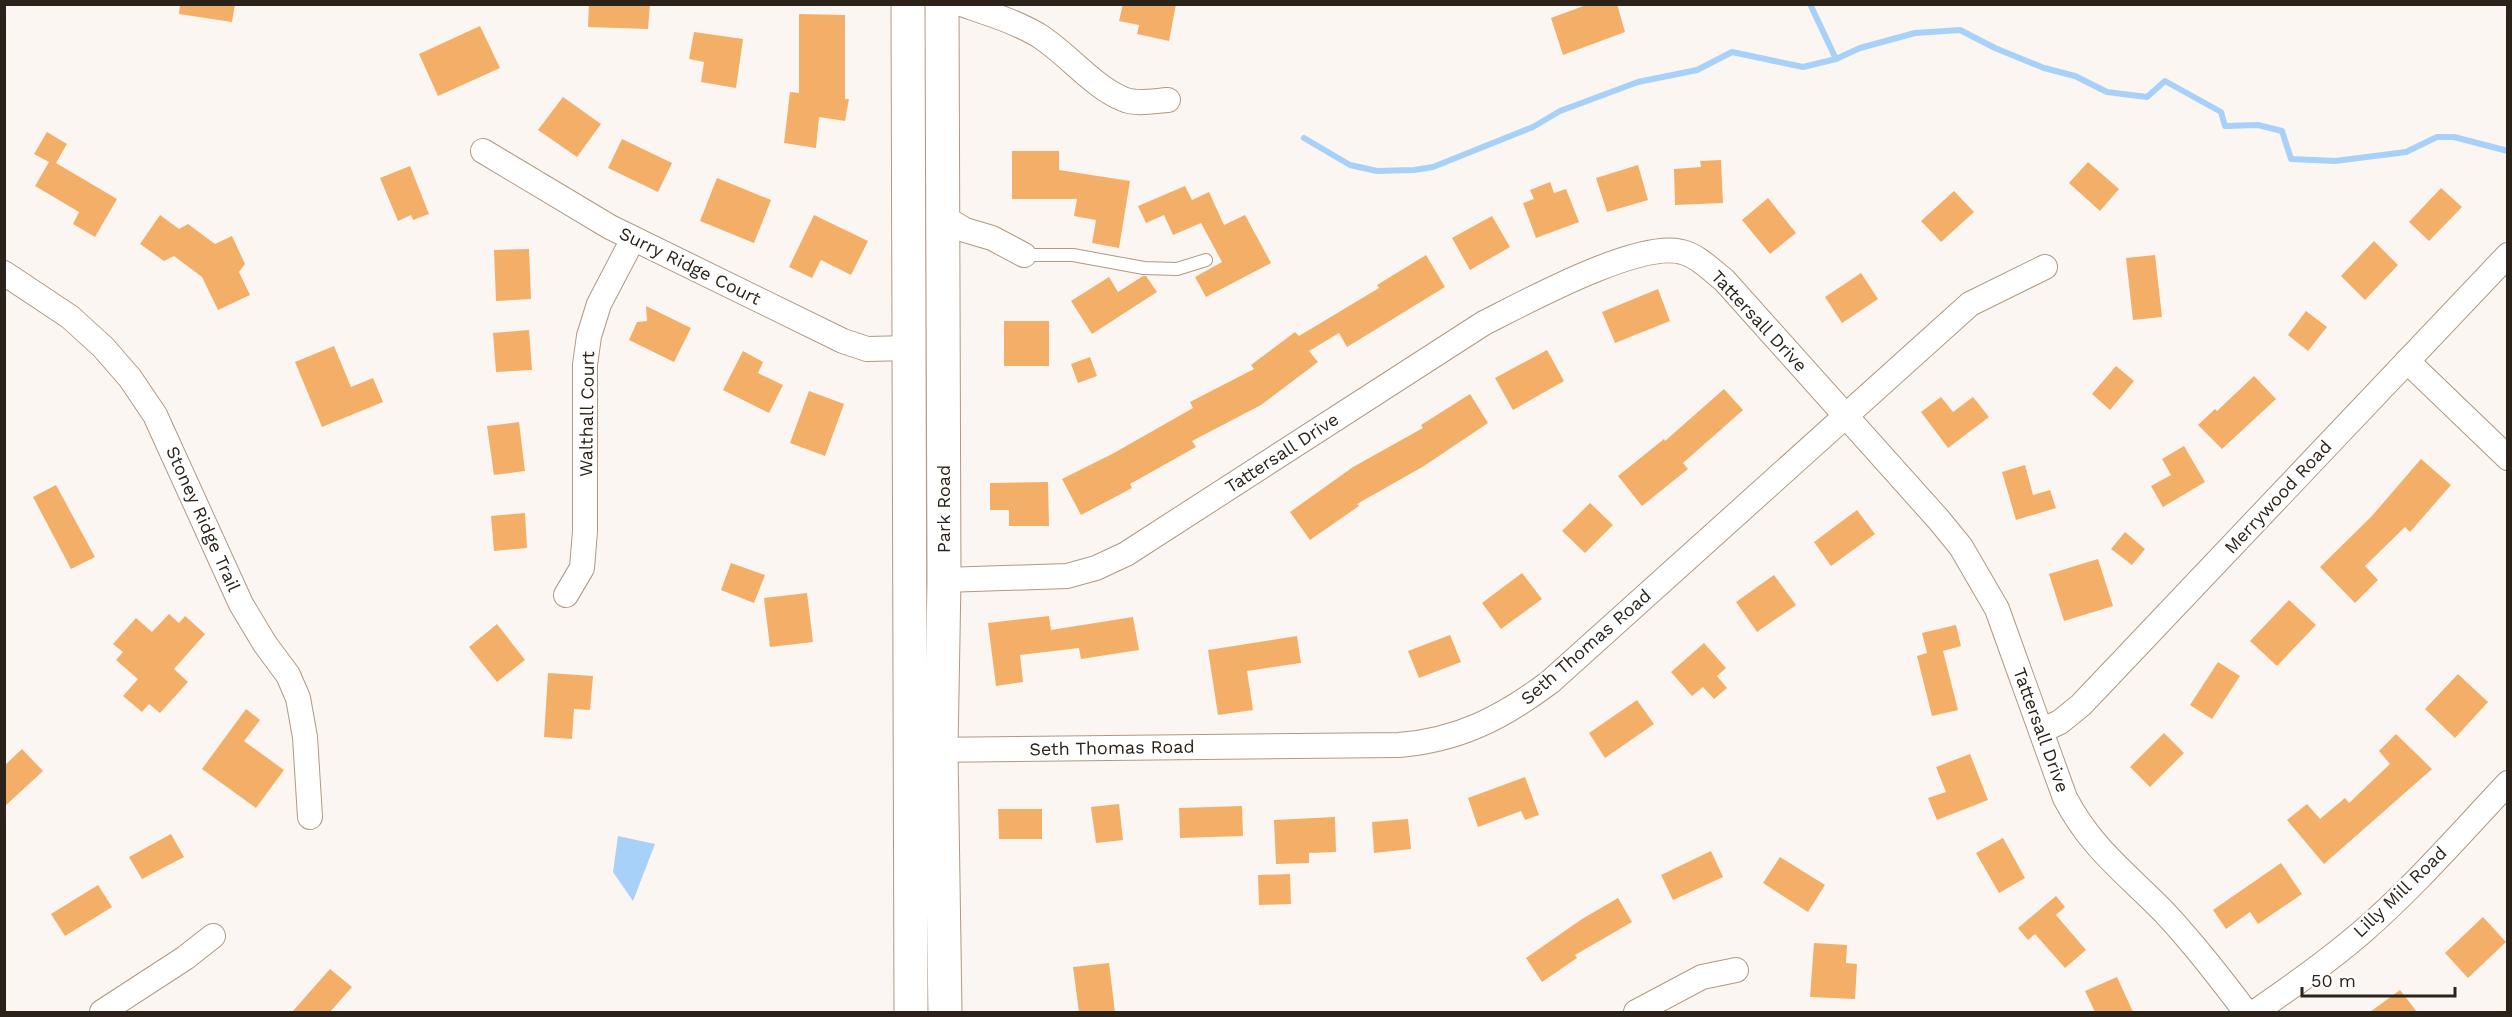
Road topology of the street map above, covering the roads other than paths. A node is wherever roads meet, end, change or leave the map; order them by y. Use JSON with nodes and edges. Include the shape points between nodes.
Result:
{"nodes":[{"id":1,"x":908,"y":4,"type":"edge"},
{"id":2,"x":942,"y":4,"type":"edge"},
{"id":3,"x":961,"y":4,"type":"edge"},
{"id":4,"x":1168,"y":100,"type":"dead end"},
{"id":5,"x":483,"y":151,"type":"dead end"},
{"id":6,"x":942,"y":216,"type":"junction"},
{"id":7,"x":633,"y":239,"type":"junction"},
{"id":8,"x":1024,"y":255,"type":"joint"},
{"id":9,"x":2508,"y":255,"type":"edge"},
{"id":10,"x":1206,"y":260,"type":"dead end"},
{"id":11,"x":2045,"y":267,"type":"dead end"},
{"id":12,"x":4,"y":273,"type":"edge"},
{"id":13,"x":910,"y":348,"type":"junction"},
{"id":14,"x":2407,"y":361,"type":"junction"},
{"id":15,"x":1846,"y":416,"type":"junction"},
{"id":16,"x":2508,"y":458,"type":"edge"},
{"id":17,"x":944,"y":580,"type":"junction"},
{"id":18,"x":566,"y":595,"type":"dead end"},
{"id":19,"x":2041,"y":731,"type":"junction"},
{"id":20,"x":926,"y":749,"type":"junction"},
{"id":21,"x":2508,"y":783,"type":"edge"},
{"id":22,"x":310,"y":817,"type":"dead end"},
{"id":23,"x":213,"y":936,"type":"dead end"},
{"id":24,"x":1736,"y":970,"type":"dead end"},
{"id":25,"x":102,"y":1012,"type":"edge"},
{"id":26,"x":911,"y":1012,"type":"edge"},
{"id":27,"x":945,"y":1012,"type":"edge"},
{"id":28,"x":1636,"y":1012,"type":"edge"},
{"id":29,"x":2246,"y":1012,"type":"edge"},
{"id":30,"x":2255,"y":1012,"type":"edge"}],
"edges":[{"from":1,"to":13,"type":"main road","name":"Park Road"},
{"from":2,"to":6,"type":"main road","name":"Park Road"},
{"from":3,"to":4,"type":"street","via":[[1038,35],[1124,99]]},
{"from":5,"to":7,"type":"street","name":"Surry Ridge Court"},
{"from":6,"to":8,"type":"street"},
{"from":6,"to":17,"type":"main road","name":"Park Road"},
{"from":7,"to":13,"type":"street","name":"Surry Ridge Court","via":[[843,340],[867,349]]},
{"from":7,"to":18,"type":"street","name":"Walthall Court","via":[[599,304],[589,336],[585,365],[582,568]]},
{"from":8,"to":10,"type":"lane","via":[[1073,255],[1144,268],[1177,269]]},
{"from":9,"to":14,"type":"street","name":"Merrywood Road"},
{"from":11,"to":15,"type":"street","name":"Seth Thomas Road","via":[[1970,304]]},
{"from":12,"to":22,"type":"street","name":"Stoney Ridge Trail","via":[[70,317],[104,347],[155,415],[241,604],[288,675],[297,698],[305,737]]},
{"from":13,"to":20,"type":"main road","name":"Park Road"},
{"from":14,"to":16,"type":"street"},
{"from":14,"to":19,"type":"street","name":"Merrywood Road","via":[[2081,705]]},
{"from":15,"to":17,"type":"street","name":"Tattersall Drive","via":[[1724,280],[1683,252],[1649,251],[1546,291],[1484,323],[1126,554],[1096,568],[1052,578]]},
{"from":15,"to":19,"type":"street","name":"Tattersall Drive","via":[[1939,520],[1982,580],[1997,609]]},
{"from":15,"to":20,"type":"street","name":"Seth Thomas Road","via":[[1550,682],[1519,706],[1478,727],[1453,736],[1399,745]]},
{"from":17,"to":20,"type":"main road","name":"Park Road"},
{"from":19,"to":29,"type":"street","name":"Tattersall Drive","via":[[2065,798],[2088,836],[2202,953]]},
{"from":20,"to":26,"type":"main road","name":"Park Road"},
{"from":20,"to":27,"type":"main road","name":"Park Road"},
{"from":21,"to":30,"type":"street","name":"Lilly Mill Road","via":[[2397,900],[2316,969]]},
{"from":23,"to":25,"type":"street"},
{"from":24,"to":28,"type":"street","via":[[1702,977]]}]}
